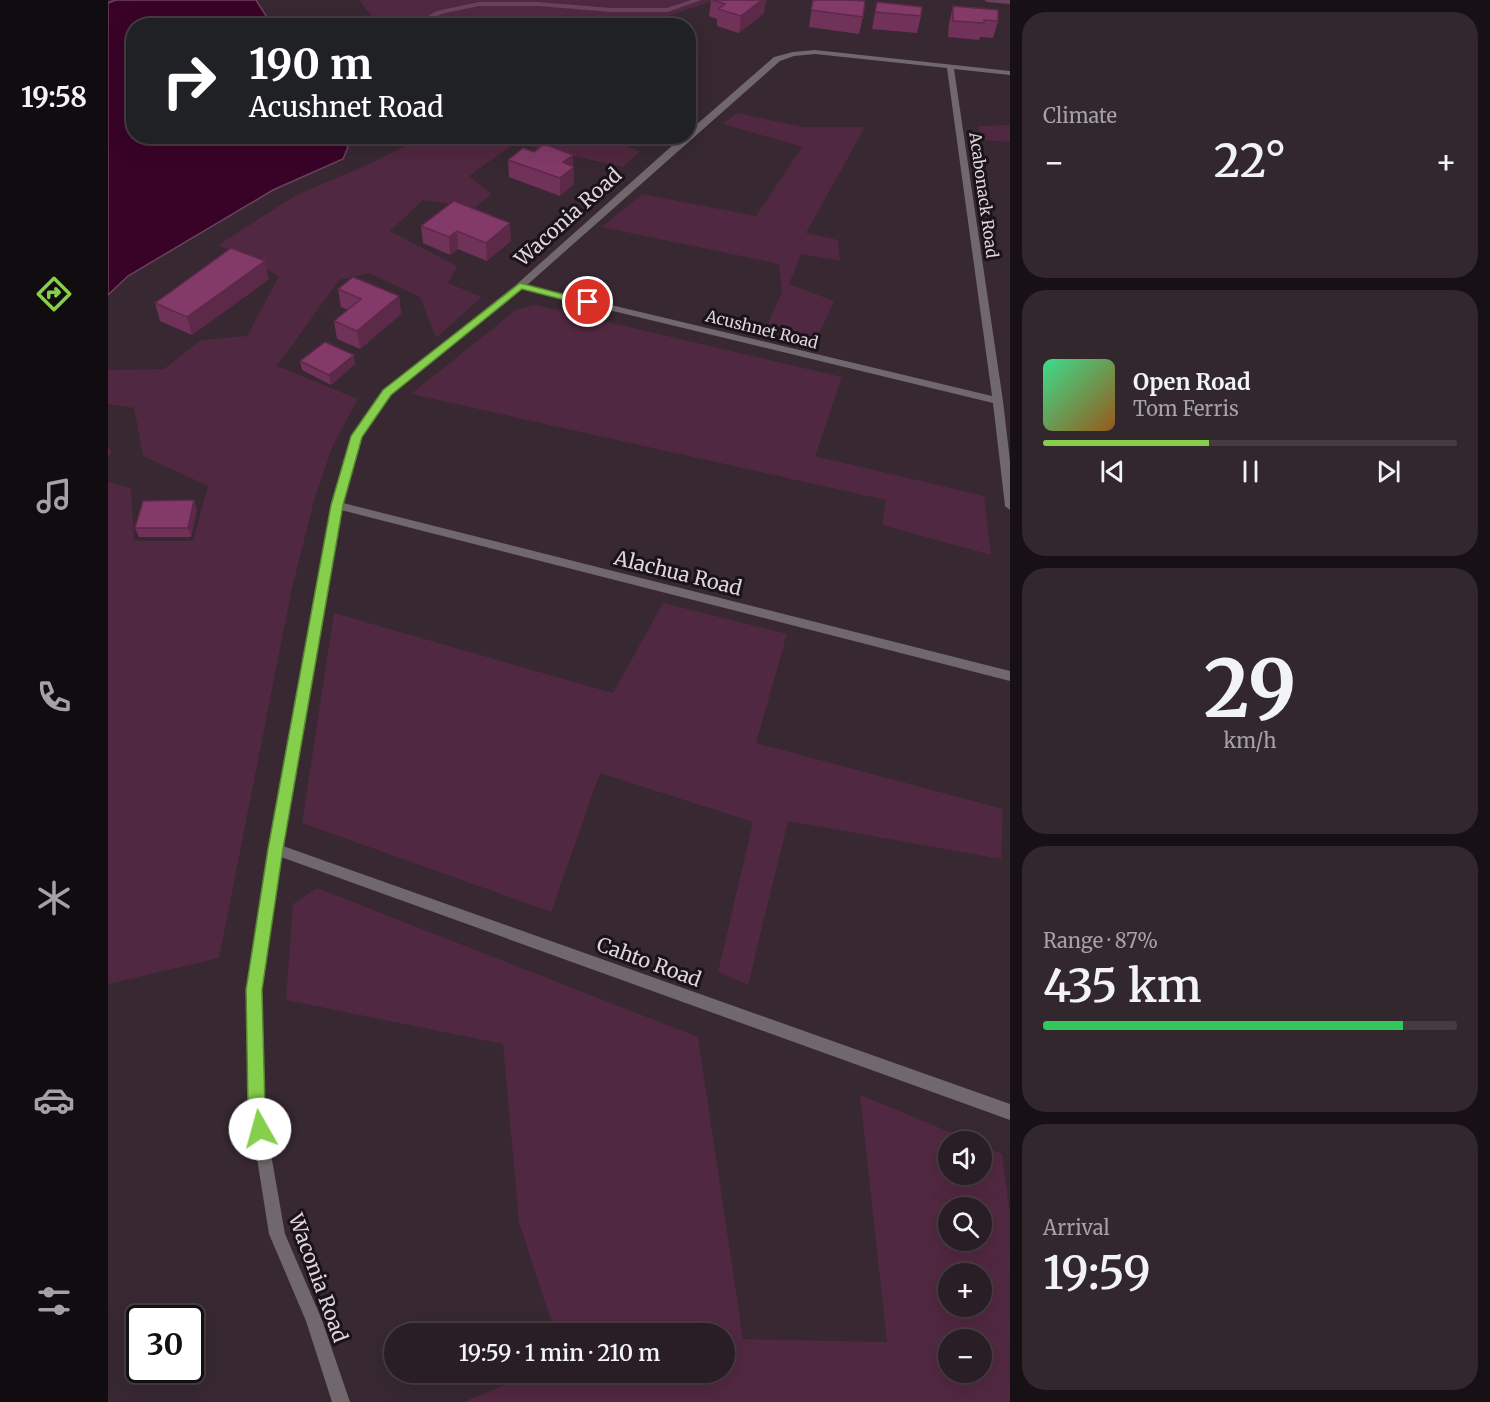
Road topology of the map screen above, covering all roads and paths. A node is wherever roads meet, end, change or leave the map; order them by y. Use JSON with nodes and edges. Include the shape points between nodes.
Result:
{"nodes":[{"id":1,"x":950,"y":67,"type":"junction"},
{"id":2,"x":1010,"y":73,"type":"edge"},
{"id":3,"x":696,"y":129,"type":"edge"},
{"id":4,"x":679,"y":144,"type":"edge"},
{"id":5,"x":520,"y":286,"type":"junction"},
{"id":6,"x":998,"y":401,"type":"junction"},
{"id":7,"x":337,"y":505,"type":"junction"},
{"id":8,"x":1010,"y":506,"type":"edge"},
{"id":9,"x":1010,"y":676,"type":"edge"},
{"id":10,"x":276,"y":849,"type":"junction"},
{"id":11,"x":1010,"y":1112,"type":"edge"},
{"id":12,"x":341,"y":1402,"type":"edge"}],
"edges":[{"from":1,"to":2,"type":"street","name":"Waconia Road"},
{"from":1,"to":3,"type":"street","name":"Waconia Road","via":[[814,52],[794,54],[777,60]]},
{"from":1,"to":6,"type":"street","name":"Acabonack Road"},
{"from":4,"to":5,"type":"street","name":"Waconia Road"},
{"from":5,"to":6,"type":"street","name":"Acushnet Road"},
{"from":5,"to":7,"type":"street","name":"Waconia Road","via":[[387,392],[357,436]]},
{"from":6,"to":8,"type":"street","name":"Acabonack Road"},
{"from":7,"to":9,"type":"street","name":"Alachua Road"},
{"from":7,"to":10,"type":"street","name":"Waconia Road"},
{"from":10,"to":11,"type":"street","name":"Cahto Road"},
{"from":10,"to":12,"type":"street","name":"Waconia Road","via":[[254,990],[256,1108],[277,1234],[314,1320]]}]}
